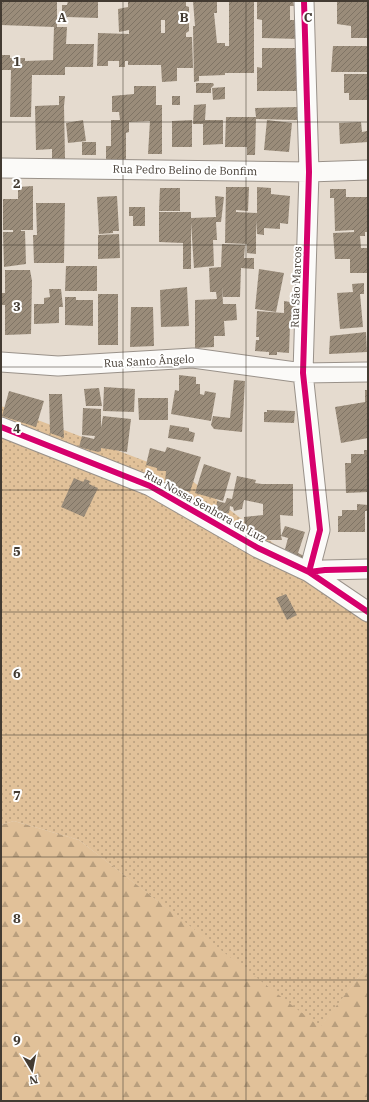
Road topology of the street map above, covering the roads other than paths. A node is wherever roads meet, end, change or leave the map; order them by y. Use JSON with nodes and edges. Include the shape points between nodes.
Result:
{"nodes":[{"id":1,"x":304,"y":1,"type":"edge"},
{"id":2,"x":1,"y":168,"type":"edge"},
{"id":3,"x":368,"y":170,"type":"edge"},
{"id":4,"x":309,"y":172,"type":"junction"},
{"id":5,"x":1,"y":362,"type":"edge"},
{"id":6,"x":368,"y":372,"type":"edge"},
{"id":7,"x":303,"y":373,"type":"junction"},
{"id":8,"x":1,"y":427,"type":"edge"},
{"id":9,"x":368,"y":569,"type":"edge"},
{"id":10,"x":309,"y":572,"type":"junction"},
{"id":11,"x":368,"y":612,"type":"edge"}],
"edges":[{"from":1,"to":4,"type":"street","name":"Rua São Marcos"},
{"from":2,"to":4,"type":"street","name":"Rua Pedro Belino de Bonfim"},
{"from":3,"to":4,"type":"street","name":"Rua Pedro Belino de Bonfim"},
{"from":4,"to":7,"type":"street","name":"Rua São Marcos"},
{"from":5,"to":7,"type":"street","name":"Rua Santo Ângelo","via":[[58,366],[193,358]]},
{"from":6,"to":7,"type":"street","name":"Rua Santo Ângelo"},
{"from":7,"to":10,"type":"street","name":"Rua São Marcos","via":[[320,530]]},
{"from":8,"to":10,"type":"street","name":"Rua Nossa Senhora da Luz","via":[[150,486],[258,548]]},
{"from":9,"to":10,"type":"street"},
{"from":10,"to":11,"type":"street","name":"Rua Nossa Senhora da Luz"}]}
